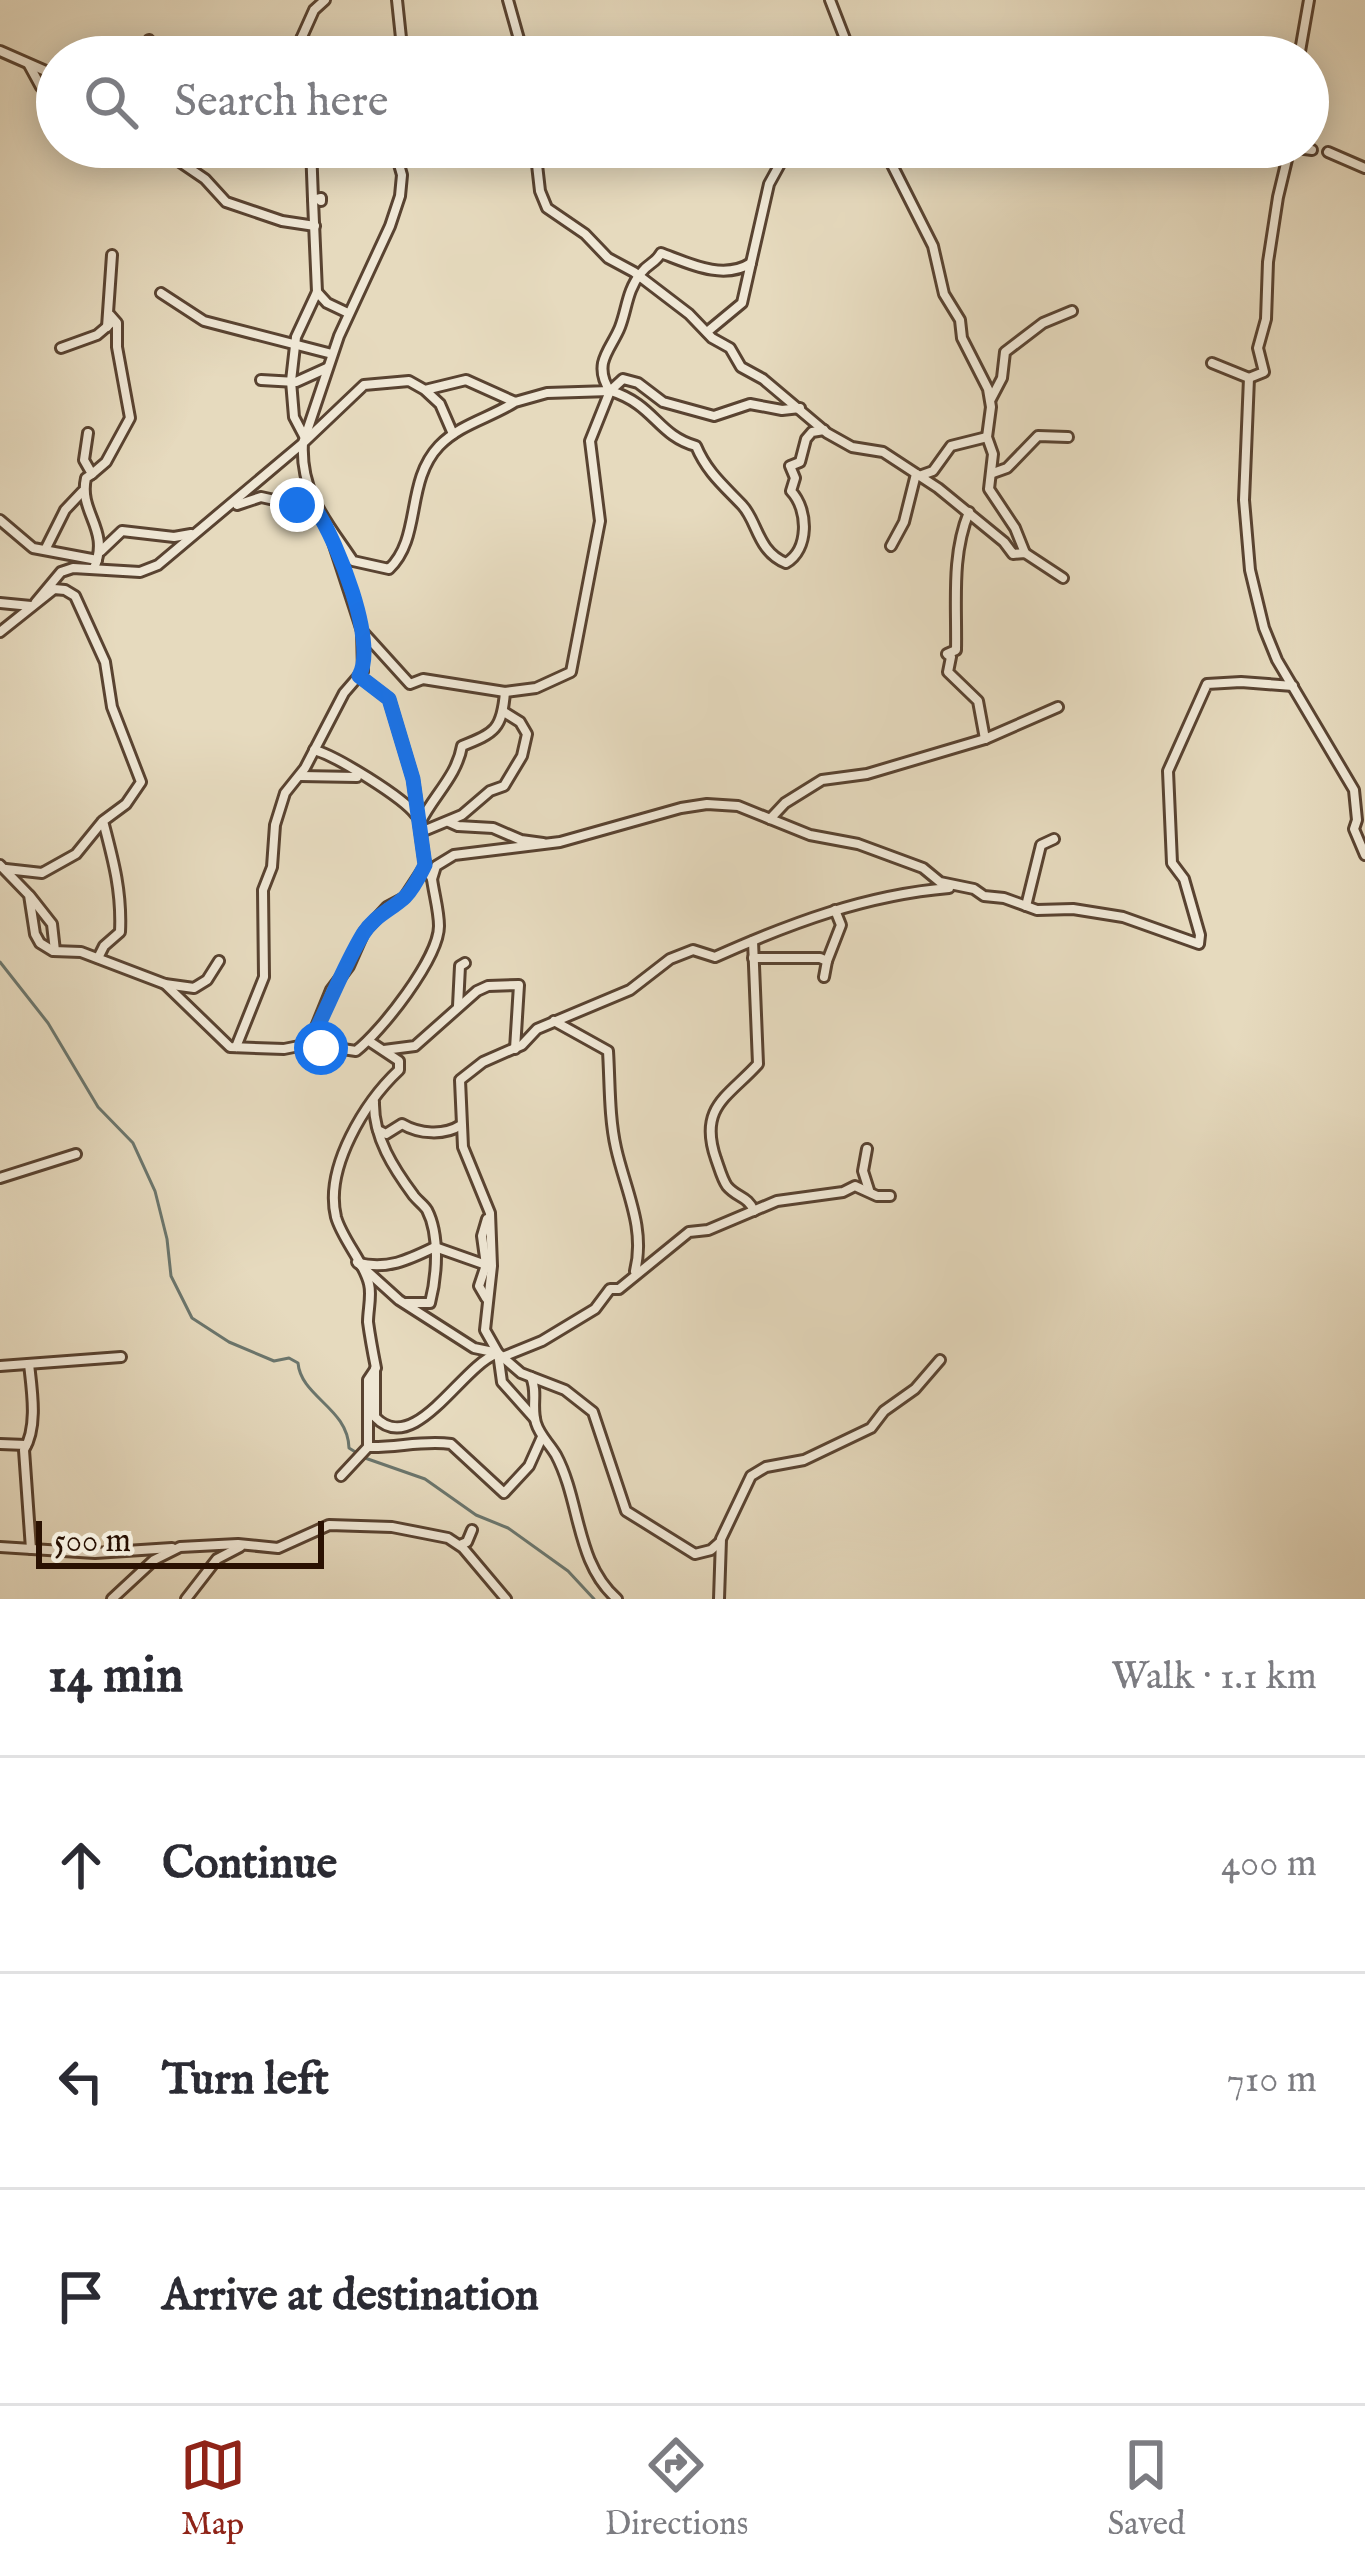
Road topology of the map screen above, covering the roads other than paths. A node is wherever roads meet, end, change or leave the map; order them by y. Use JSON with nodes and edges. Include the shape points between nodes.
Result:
{"nodes":[{"id":1,"x":325,"y":0,"type":"edge"},
{"id":2,"x":397,"y":0,"type":"edge"},
{"id":3,"x":508,"y":0,"type":"edge"},
{"id":4,"x":830,"y":0,"type":"edge"},
{"id":5,"x":1309,"y":0,"type":"edge"},
{"id":6,"x":302,"y":36,"type":"edge"},
{"id":7,"x":401,"y":36,"type":"edge"},
{"id":8,"x":518,"y":36,"type":"edge"},
{"id":9,"x":843,"y":36,"type":"edge"},
{"id":10,"x":1303,"y":36,"type":"edge"},
{"id":11,"x":0,"y":51,"type":"edge"},
{"id":12,"x":28,"y":64,"type":"junction"},
{"id":13,"x":36,"y":65,"type":"edge"},
{"id":14,"x":36,"y":79,"type":"edge"},
{"id":15,"x":1329,"y":152,"type":"edge"},
{"id":16,"x":189,"y":168,"type":"edge"},
{"id":17,"x":313,"y":168,"type":"edge"},
{"id":18,"x":399,"y":168,"type":"edge"},
{"id":19,"x":537,"y":168,"type":"edge"},
{"id":20,"x":778,"y":168,"type":"edge"},
{"id":21,"x":894,"y":168,"type":"edge"},
{"id":22,"x":1286,"y":168,"type":"edge"},
{"id":23,"x":1365,"y":168,"type":"edge"},
{"id":24,"x":315,"y":226,"type":"junction"},
{"id":25,"x":112,"y":255,"type":"dead end"},
{"id":26,"x":751,"y":263,"type":"junction"},
{"id":27,"x":638,"y":278,"type":"junction"},
{"id":28,"x":317,"y":292,"type":"junction"},
{"id":29,"x":161,"y":293,"type":"dead end"},
{"id":30,"x":1072,"y":311,"type":"dead end"},
{"id":31,"x":348,"y":314,"type":"junction"},
{"id":32,"x":113,"y":318,"type":"junction"},
{"id":33,"x":707,"y":332,"type":"junction"},
{"id":34,"x":295,"y":345,"type":"junction"},
{"id":35,"x":61,"y":348,"type":"dead end"},
{"id":36,"x":332,"y":354,"type":"junction"},
{"id":37,"x":1212,"y":363,"type":"dead end"},
{"id":38,"x":328,"y":367,"type":"junction"},
{"id":39,"x":1249,"y":378,"type":"junction"},
{"id":40,"x":261,"y":380,"type":"dead end"},
{"id":41,"x":291,"y":381,"type":"junction"},
{"id":42,"x":424,"y":390,"type":"junction"},
{"id":43,"x":610,"y":391,"type":"junction"},
{"id":44,"x":990,"y":400,"type":"junction"},
{"id":45,"x":515,"y":402,"type":"junction"},
{"id":46,"x":800,"y":408,"type":"junction"},
{"id":47,"x":824,"y":430,"type":"junction"},
{"id":48,"x":88,"y":433,"type":"dead end"},
{"id":49,"x":453,"y":434,"type":"junction"},
{"id":50,"x":987,"y":437,"type":"junction"},
{"id":51,"x":1068,"y":437,"type":"dead end"},
{"id":52,"x":304,"y":440,"type":"junction"},
{"id":53,"x":993,"y":473,"type":"junction"},
{"id":54,"x":92,"y":474,"type":"junction"},
{"id":55,"x":918,"y":475,"type":"junction"},
{"id":56,"x":83,"y":490,"type":"junction"},
{"id":57,"x":229,"y":509,"type":"junction"},
{"id":58,"x":316,"y":510,"type":"junction"},
{"id":59,"x":969,"y":512,"type":"junction"},
{"id":60,"x":0,"y":520,"type":"edge"},
{"id":61,"x":198,"y":532,"type":"junction"},
{"id":62,"x":331,"y":536,"type":"junction"},
{"id":63,"x":891,"y":546,"type":"dead end"},
{"id":64,"x":46,"y":548,"type":"junction"},
{"id":65,"x":1025,"y":554,"type":"junction"},
{"id":66,"x":97,"y":560,"type":"junction"},
{"id":67,"x":1063,"y":578,"type":"dead end"},
{"id":68,"x":0,"y":603,"type":"edge"},
{"id":69,"x":33,"y":604,"type":"junction"},
{"id":70,"x":0,"y":632,"type":"edge"},
{"id":71,"x":362,"y":632,"type":"junction"},
{"id":72,"x":363,"y":671,"type":"junction"},
{"id":73,"x":1292,"y":686,"type":"junction"},
{"id":74,"x":505,"y":692,"type":"junction"},
{"id":75,"x":1058,"y":707,"type":"dead end"},
{"id":76,"x":503,"y":712,"type":"junction"},
{"id":77,"x":985,"y":739,"type":"junction"},
{"id":78,"x":314,"y":750,"type":"junction"},
{"id":79,"x":298,"y":776,"type":"junction"},
{"id":80,"x":364,"y":777,"type":"junction"},
{"id":81,"x":770,"y":819,"type":"junction"},
{"id":82,"x":103,"y":821,"type":"junction"},
{"id":83,"x":447,"y":821,"type":"junction"},
{"id":84,"x":420,"y":824,"type":"junction"},
{"id":85,"x":1054,"y":839,"type":"dead end"},
{"id":86,"x":546,"y":844,"type":"junction"},
{"id":87,"x":1365,"y":855,"type":"edge"},
{"id":88,"x":425,"y":865,"type":"junction"},
{"id":89,"x":2,"y":867,"type":"edge"},
{"id":90,"x":432,"y":879,"type":"junction"},
{"id":91,"x":956,"y":887,"type":"junction"},
{"id":92,"x":28,"y":895,"type":"junction"},
{"id":93,"x":1026,"y":906,"type":"junction"},
{"id":94,"x":835,"y":910,"type":"junction"},
{"id":95,"x":754,"y":940,"type":"junction"},
{"id":96,"x":55,"y":952,"type":"junction"},
{"id":97,"x":98,"y":958,"type":"junction"},
{"id":98,"x":753,"y":958,"type":"junction"},
{"id":99,"x":219,"y":961,"type":"dead end"},
{"id":100,"x":827,"y":961,"type":"junction"},
{"id":101,"x":465,"y":963,"type":"dead end"},
{"id":102,"x":824,"y":977,"type":"dead end"},
{"id":103,"x":165,"y":984,"type":"junction"},
{"id":104,"x":458,"y":1008,"type":"junction"},
{"id":105,"x":554,"y":1021,"type":"junction"},
{"id":106,"x":369,"y":1041,"type":"junction"},
{"id":107,"x":309,"y":1044,"type":"junction"},
{"id":108,"x":236,"y":1047,"type":"junction"},
{"id":109,"x":515,"y":1049,"type":"junction"},
{"id":110,"x":382,"y":1050,"type":"junction"},
{"id":111,"x":374,"y":1101,"type":"junction"},
{"id":112,"x":460,"y":1125,"type":"junction"},
{"id":113,"x":376,"y":1130,"type":"junction"},
{"id":114,"x":868,"y":1150,"type":"dead end"},
{"id":115,"x":76,"y":1154,"type":"dead end"},
{"id":116,"x":0,"y":1178,"type":"edge"},
{"id":117,"x":869,"y":1190,"type":"junction"},
{"id":118,"x":890,"y":1196,"type":"dead end"},
{"id":119,"x":754,"y":1210,"type":"junction"},
{"id":120,"x":489,"y":1212,"type":"junction"},
{"id":121,"x":435,"y":1247,"type":"junction"},
{"id":122,"x":357,"y":1262,"type":"junction"},
{"id":123,"x":486,"y":1265,"type":"junction"},
{"id":124,"x":633,"y":1277,"type":"junction"},
{"id":125,"x":488,"y":1301,"type":"junction"},
{"id":126,"x":403,"y":1303,"type":"junction"},
{"id":127,"x":499,"y":1355,"type":"junction"},
{"id":128,"x":121,"y":1357,"type":"dead end"},
{"id":129,"x":940,"y":1360,"type":"dead end"},
{"id":130,"x":28,"y":1364,"type":"junction"},
{"id":131,"x":0,"y":1366,"type":"edge"},
{"id":132,"x":376,"y":1368,"type":"junction"},
{"id":133,"x":530,"y":1376,"type":"junction"},
{"id":134,"x":535,"y":1419,"type":"junction"},
{"id":135,"x":542,"y":1437,"type":"junction"},
{"id":136,"x":0,"y":1444,"type":"edge"},
{"id":137,"x":26,"y":1445,"type":"junction"},
{"id":138,"x":368,"y":1447,"type":"junction"},
{"id":139,"x":341,"y":1477,"type":"dead end"},
{"id":140,"x":472,"y":1530,"type":"dead end"},
{"id":141,"x":721,"y":1542,"type":"junction"},
{"id":142,"x":247,"y":1544,"type":"junction"},
{"id":143,"x":459,"y":1545,"type":"junction"},
{"id":144,"x":0,"y":1547,"type":"edge"},
{"id":145,"x":180,"y":1547,"type":"junction"},
{"id":146,"x":31,"y":1549,"type":"junction"},
{"id":147,"x":112,"y":1599,"type":"edge"},
{"id":148,"x":186,"y":1599,"type":"edge"},
{"id":149,"x":506,"y":1599,"type":"edge"},
{"id":150,"x":616,"y":1599,"type":"edge"},
{"id":151,"x":718,"y":1599,"type":"edge"}],
"edges":[{"from":1,"to":6,"type":"street"},
{"from":2,"to":7,"type":"street"},
{"from":3,"to":8,"type":"street"},
{"from":4,"to":9,"type":"street"},
{"from":5,"to":10,"type":"street"},
{"from":11,"to":12,"type":"street"},
{"from":12,"to":13,"type":"street"},
{"from":12,"to":14,"type":"street"},
{"from":15,"to":23,"type":"street"},
{"from":16,"to":24,"type":"street","via":[[226,202]]},
{"from":17,"to":24,"type":"street"},
{"from":18,"to":31,"type":"street","via":[[390,226]]},
{"from":19,"to":27,"type":"street","via":[[547,208]]},
{"from":20,"to":26,"type":"street"},
{"from":21,"to":44,"type":"street","via":[[933,246],[944,294]]},
{"from":22,"to":39,"type":"street","via":[[1258,348],[1264,372]]},
{"from":24,"to":28,"type":"street"},
{"from":25,"to":32,"type":"street"},
{"from":26,"to":27,"type":"street","via":[[725,272],[661,253]]},
{"from":26,"to":33,"type":"street","via":[[742,303]]},
{"from":27,"to":33,"type":"street"},
{"from":27,"to":43,"type":"street","via":[[602,367]]},
{"from":28,"to":31,"type":"street"},
{"from":28,"to":34,"type":"street"},
{"from":29,"to":34,"type":"street","via":[[204,321]]},
{"from":30,"to":44,"type":"street","via":[[1006,352]]},
{"from":31,"to":36,"type":"street"},
{"from":32,"to":35,"type":"street"},
{"from":32,"to":54,"type":"street","via":[[130,418]]},
{"from":33,"to":46,"type":"street"},
{"from":34,"to":36,"type":"street"},
{"from":34,"to":41,"type":"street"},
{"from":36,"to":38,"type":"street"},
{"from":37,"to":39,"type":"street"},
{"from":38,"to":41,"type":"street"},
{"from":38,"to":52,"type":"street"},
{"from":39,"to":73,"type":"street","via":[[1244,531],[1264,628]]},
{"from":40,"to":41,"type":"street"},
{"from":41,"to":52,"type":"street"},
{"from":42,"to":45,"type":"street","via":[[466,380]]},
{"from":42,"to":49,"type":"street"},
{"from":42,"to":52,"type":"street","via":[[409,381],[364,385]]},
{"from":43,"to":45,"type":"street"},
{"from":43,"to":46,"type":"street","via":[[623,379],[638,382],[663,402],[714,416],[750,404]]},
{"from":43,"to":47,"type":"street","via":[[631,397],[695,446],[766,549],[785,563],[797,554],[805,519],[790,466],[800,463],[812,431]]},
{"from":43,"to":74,"type":"street","via":[[590,441],[600,520],[571,673]]},
{"from":44,"to":50,"type":"street"},
{"from":45,"to":49,"type":"street"},
{"from":46,"to":47,"type":"street"},
{"from":47,"to":55,"type":"street"},
{"from":48,"to":54,"type":"street","via":[[84,460]]},
{"from":49,"to":62,"type":"street","via":[[418,478],[395,564],[353,561]]},
{"from":50,"to":53,"type":"street"},
{"from":50,"to":55,"type":"street","via":[[951,446],[932,471]]},
{"from":51,"to":53,"type":"street","via":[[1038,436]]},
{"from":52,"to":57,"type":"street"},
{"from":52,"to":58,"type":"street"},
{"from":53,"to":65,"type":"street","via":[[988,489]]},
{"from":54,"to":56,"type":"street"},
{"from":55,"to":59,"type":"street"},
{"from":55,"to":63,"type":"street"},
{"from":56,"to":64,"type":"street"},
{"from":56,"to":66,"type":"street","via":[[97,524]]},
{"from":57,"to":58,"type":"street","via":[[261,497]]},
{"from":57,"to":61,"type":"street"},
{"from":58,"to":62,"type":"street"},
{"from":59,"to":65,"type":"street","via":[[1013,554]]},
{"from":59,"to":77,"type":"street","via":[[960,533],[956,650],[947,654],[948,672],[978,700]]},
{"from":60,"to":64,"type":"street","via":[[20,541]]},
{"from":61,"to":66,"type":"street","via":[[122,531]]},
{"from":61,"to":66,"type":"street","via":[[146,570]]},
{"from":62,"to":71,"type":"street"},
{"from":64,"to":66,"type":"street"},
{"from":65,"to":67,"type":"street"},
{"from":66,"to":69,"type":"street","via":[[61,572]]},
{"from":68,"to":69,"type":"street"},
{"from":69,"to":70,"type":"street"},
{"from":69,"to":82,"type":"street","via":[[54,590],[71,592],[107,668],[112,706],[141,782]]},
{"from":71,"to":72,"type":"street"},
{"from":71,"to":74,"type":"street","via":[[410,684],[423,679]]},
{"from":72,"to":78,"type":"street"},
{"from":72,"to":84,"type":"street","via":[[366,685],[389,699]]},
{"from":73,"to":87,"type":"street","via":[[1354,790],[1354,829]]},
{"from":73,"to":93,"type":"street","via":[[1207,684],[1170,765],[1172,863],[1184,879],[1200,944],[1123,917]]},
{"from":74,"to":76,"type":"street"},
{"from":75,"to":77,"type":"street"},
{"from":76,"to":83,"type":"street","via":[[526,734],[522,756],[504,786]]},
{"from":76,"to":84,"type":"street","via":[[493,733],[462,746]]},
{"from":77,"to":81,"type":"street","via":[[821,780]]},
{"from":78,"to":79,"type":"street"},
{"from":78,"to":80,"type":"street"},
{"from":79,"to":80,"type":"street"},
{"from":79,"to":108,"type":"street","via":[[275,825],[263,890],[264,977]]},
{"from":80,"to":84,"type":"street","via":[[406,800]]},
{"from":81,"to":86,"type":"street","via":[[707,804]]},
{"from":81,"to":91,"type":"street","via":[[923,868]]},
{"from":82,"to":89,"type":"street","via":[[76,854],[42,873]]},
{"from":82,"to":97,"type":"street","via":[[120,921]]},
{"from":83,"to":84,"type":"street"},
{"from":83,"to":86,"type":"street"},
{"from":84,"to":88,"type":"street"},
{"from":85,"to":93,"type":"street","via":[[1040,845]]},
{"from":86,"to":90,"type":"street","via":[[454,855]]},
{"from":88,"to":90,"type":"street"},
{"from":88,"to":107,"type":"street","via":[[404,898],[364,932]]},
{"from":89,"to":92,"type":"street"},
{"from":90,"to":106,"type":"street","via":[[439,926],[430,958]]},
{"from":91,"to":93,"type":"street"},
{"from":91,"to":94,"type":"street"},
{"from":92,"to":96,"type":"street","via":[[52,924]]},
{"from":92,"to":96,"type":"street","via":[[35,934]]},
{"from":94,"to":95,"type":"street"},
{"from":94,"to":100,"type":"street","via":[[841,925]]},
{"from":95,"to":98,"type":"street"},
{"from":95,"to":105,"type":"street","via":[[716,957],[693,950],[670,958],[630,990]]},
{"from":96,"to":97,"type":"street"},
{"from":97,"to":103,"type":"street"},
{"from":98,"to":100,"type":"street"},
{"from":98,"to":119,"type":"street","via":[[758,1064],[720,1098],[710,1142],[727,1186]]},
{"from":99,"to":103,"type":"street","via":[[194,988]]},
{"from":100,"to":102,"type":"street"},
{"from":101,"to":104,"type":"street"},
{"from":103,"to":108,"type":"street"},
{"from":104,"to":109,"type":"street","via":[[488,986],[519,985]]},
{"from":104,"to":110,"type":"street","via":[[415,1046]]},
{"from":105,"to":109,"type":"street"},
{"from":105,"to":124,"type":"street","via":[[608,1051],[616,1151],[641,1250]]},
{"from":106,"to":107,"type":"street","via":[[356,1051]]},
{"from":106,"to":110,"type":"street"},
{"from":107,"to":108,"type":"street"},
{"from":109,"to":112,"type":"street","via":[[460,1080]]},
{"from":110,"to":111,"type":"street","via":[[399,1070]]},
{"from":111,"to":113,"type":"street"},
{"from":111,"to":122,"type":"street","via":[[341,1152],[336,1178],[337,1220]]},
{"from":112,"to":113,"type":"street","via":[[443,1134],[402,1124],[386,1134]]},
{"from":112,"to":120,"type":"street"},
{"from":113,"to":121,"type":"street","via":[[428,1211]]},
{"from":114,"to":117,"type":"street"},
{"from":115,"to":116,"type":"street"},
{"from":117,"to":118,"type":"street"},
{"from":117,"to":119,"type":"street","via":[[855,1186]]},
{"from":119,"to":124,"type":"street","via":[[688,1232]]},
{"from":120,"to":123,"type":"street"},
{"from":120,"to":125,"type":"street"},
{"from":121,"to":122,"type":"street","via":[[397,1264]]},
{"from":121,"to":123,"type":"street"},
{"from":121,"to":126,"type":"street","via":[[430,1303]]},
{"from":122,"to":126,"type":"street"},
{"from":122,"to":132,"type":"street","via":[[370,1283]]},
{"from":123,"to":125,"type":"street","via":[[479,1286]]},
{"from":124,"to":127,"type":"street","via":[[542,1341]]},
{"from":125,"to":127,"type":"street","via":[[485,1330]]},
{"from":126,"to":127,"type":"street"},
{"from":127,"to":132,"type":"street","via":[[478,1362],[416,1423],[399,1429],[375,1417]]},
{"from":127,"to":133,"type":"street"},
{"from":127,"to":134,"type":"street","via":[[502,1382]]},
{"from":128,"to":130,"type":"street"},
{"from":129,"to":141,"type":"street","via":[[871,1428],[752,1477]]},
{"from":130,"to":131,"type":"street"},
{"from":130,"to":137,"type":"street","via":[[34,1410]]},
{"from":132,"to":138,"type":"street","via":[[368,1379]]},
{"from":133,"to":134,"type":"street"},
{"from":133,"to":141,"type":"street","via":[[593,1412],[626,1511],[695,1554]]},
{"from":134,"to":135,"type":"street"},
{"from":135,"to":138,"type":"street","via":[[504,1492],[451,1444]]},
{"from":135,"to":150,"type":"street","via":[[555,1454],[592,1571]]},
{"from":136,"to":137,"type":"street"},
{"from":137,"to":146,"type":"street"},
{"from":138,"to":139,"type":"street"},
{"from":140,"to":143,"type":"street"},
{"from":141,"to":151,"type":"street"},
{"from":142,"to":143,"type":"street","via":[[278,1548],[329,1525],[424,1531]]},
{"from":142,"to":145,"type":"street"},
{"from":142,"to":148,"type":"street","via":[[217,1559]]},
{"from":143,"to":149,"type":"street"},
{"from":144,"to":146,"type":"street"},
{"from":145,"to":146,"type":"street"},
{"from":145,"to":147,"type":"street"}]}
